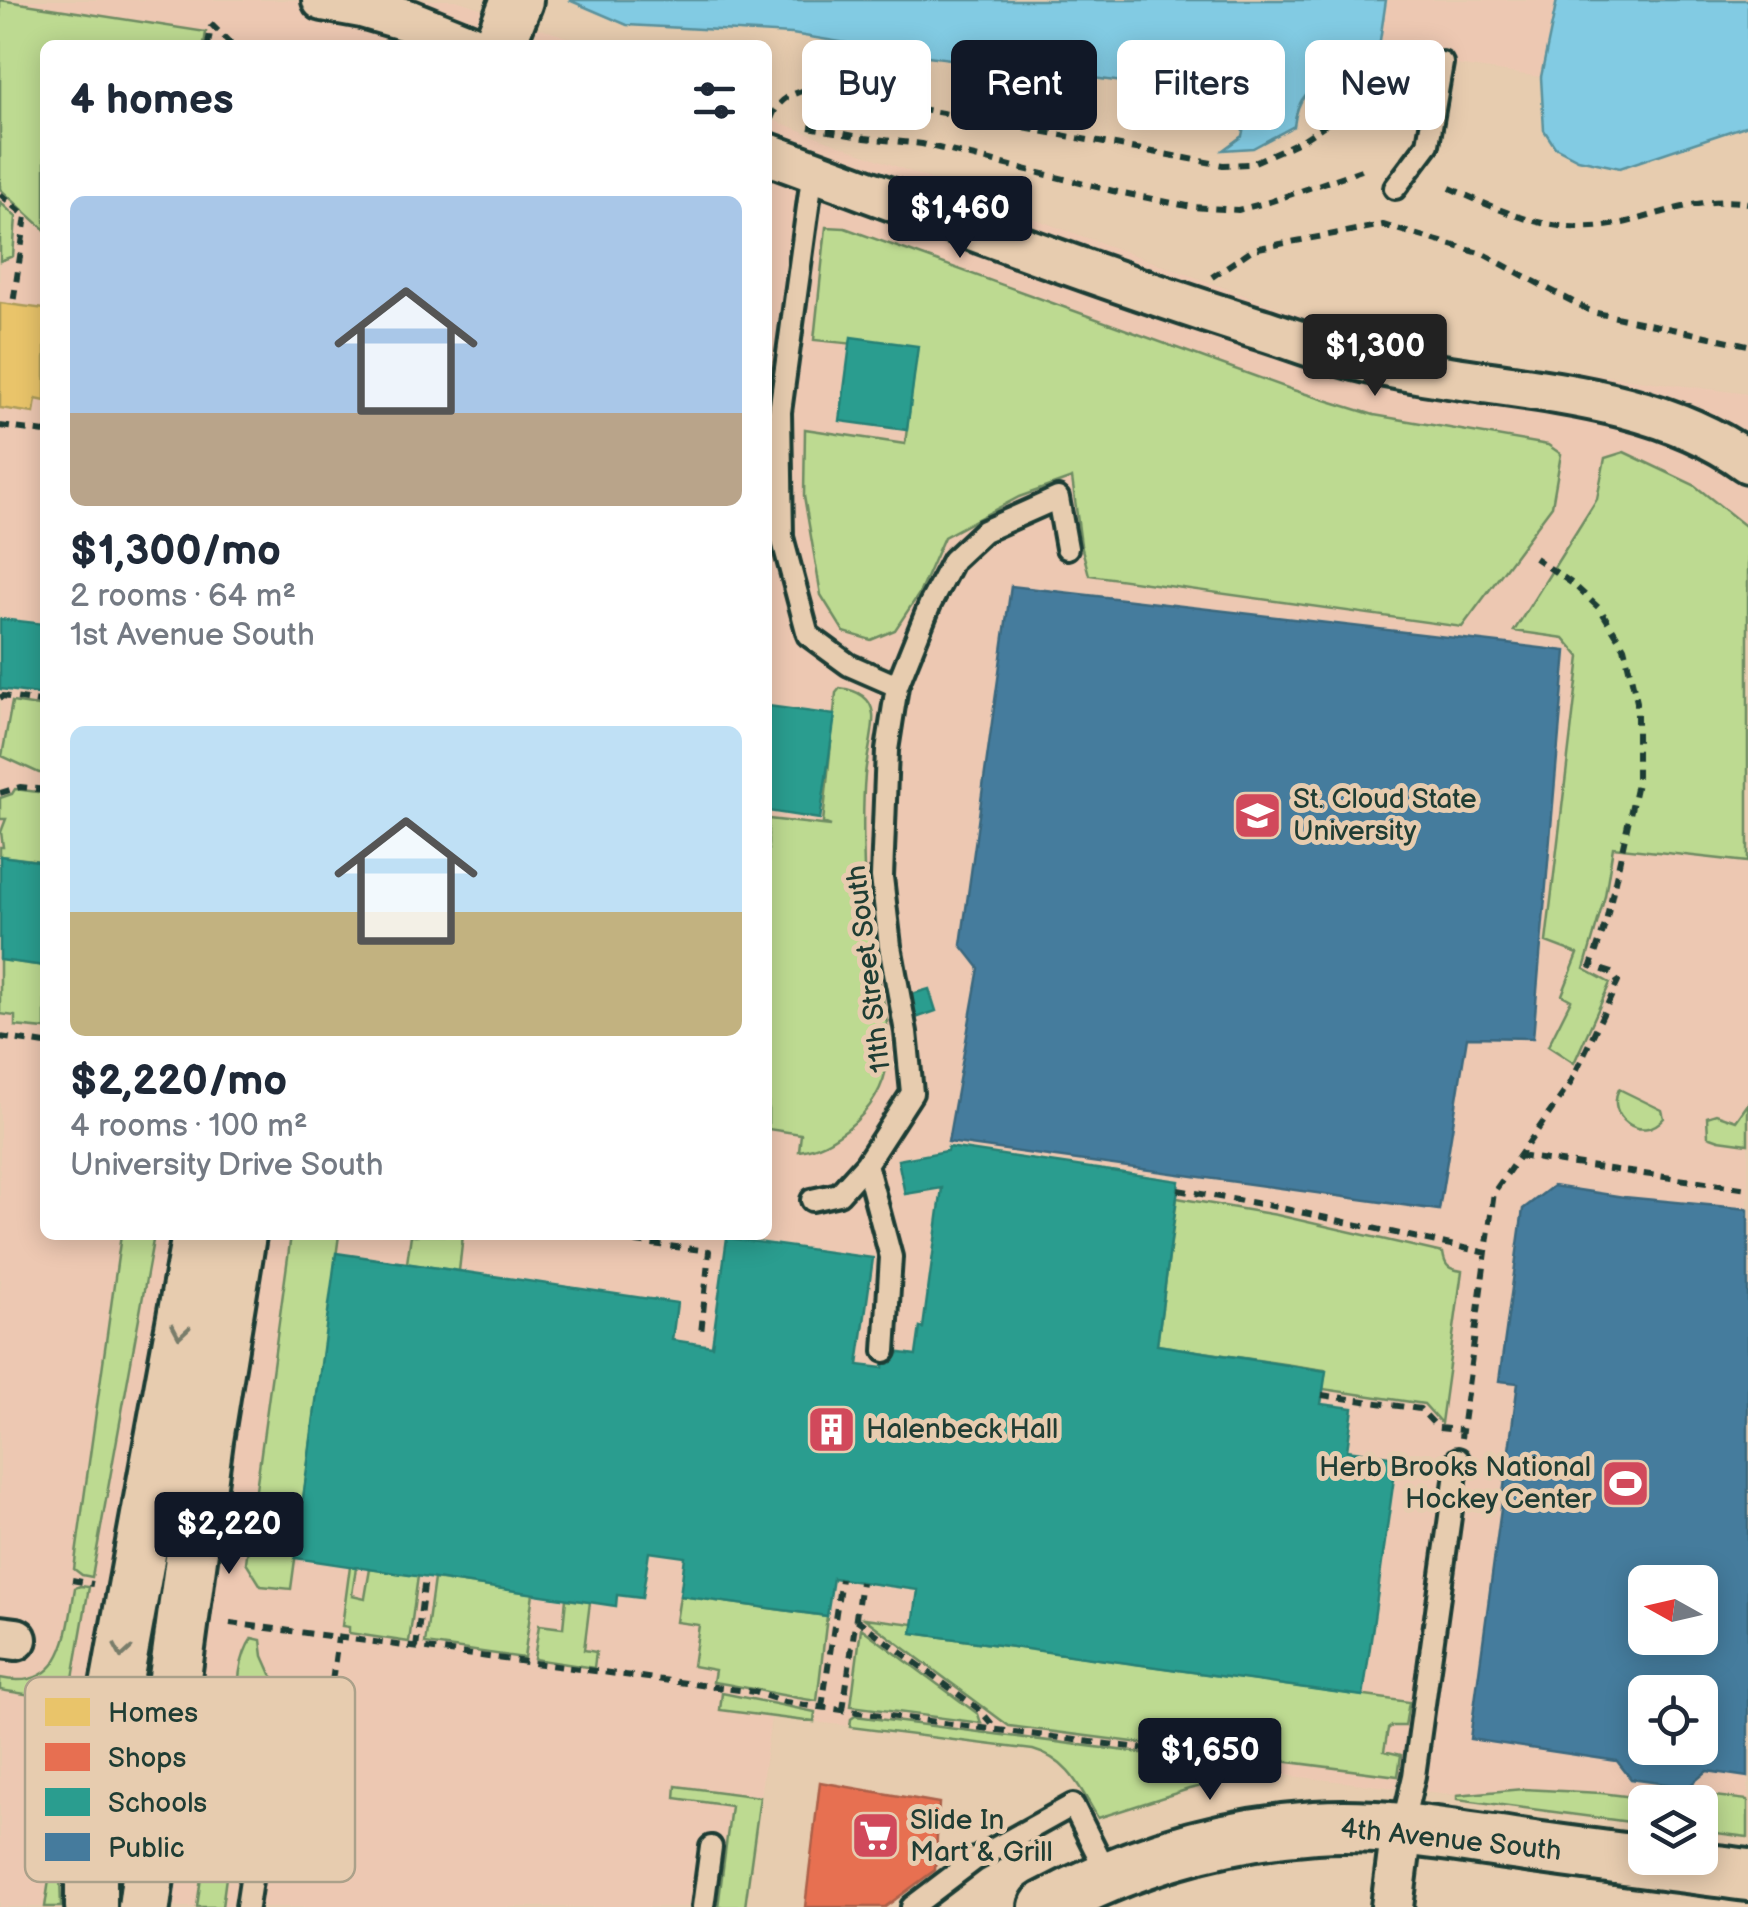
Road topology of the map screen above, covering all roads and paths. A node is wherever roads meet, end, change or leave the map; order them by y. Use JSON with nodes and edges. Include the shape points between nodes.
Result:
{"nodes":[{"id":1,"x":323,"y":0,"type":"edge"},
{"id":2,"x":517,"y":0,"type":"edge"},
{"id":3,"x":209,"y":40,"type":"edge"},
{"id":4,"x":227,"y":40,"type":"edge"},
{"id":5,"x":458,"y":40,"type":"edge"},
{"id":6,"x":500,"y":40,"type":"edge"},
{"id":7,"x":772,"y":124,"type":"edge"},
{"id":8,"x":801,"y":126,"type":"dead end"},
{"id":9,"x":1316,"y":130,"type":"edge"},
{"id":10,"x":1430,"y":130,"type":"edge"},
{"id":11,"x":772,"y":138,"type":"edge"},
{"id":12,"x":1367,"y":168,"type":"dead end"},
{"id":13,"x":813,"y":170,"type":"junction"},
{"id":14,"x":1395,"y":188,"type":"dead end"},
{"id":15,"x":1450,"y":188,"type":"dead end"},
{"id":16,"x":0,"y":194,"type":"edge"},
{"id":17,"x":1748,"y":203,"type":"edge"},
{"id":18,"x":1176,"y":303,"type":"junction"},
{"id":19,"x":13,"y":304,"type":"dead end"},
{"id":20,"x":1748,"y":345,"type":"edge"},
{"id":21,"x":0,"y":426,"type":"edge"},
{"id":22,"x":40,"y":431,"type":"edge"},
{"id":23,"x":1748,"y":462,"type":"edge"},
{"id":24,"x":1067,"y":548,"type":"dead end"},
{"id":25,"x":1535,"y":558,"type":"dead end"},
{"id":26,"x":897,"y":686,"type":"junction"},
{"id":27,"x":0,"y":698,"type":"edge"},
{"id":28,"x":40,"y":702,"type":"edge"},
{"id":29,"x":40,"y":789,"type":"edge"},
{"id":30,"x":0,"y":793,"type":"edge"},
{"id":31,"x":0,"y":1038,"type":"edge"},
{"id":32,"x":40,"y":1043,"type":"edge"},
{"id":33,"x":1519,"y":1156,"type":"junction"},
{"id":34,"x":866,"y":1164,"type":"junction"},
{"id":35,"x":1178,"y":1190,"type":"dead end"},
{"id":36,"x":1748,"y":1190,"type":"edge"},
{"id":37,"x":812,"y":1200,"type":"dead end"},
{"id":38,"x":197,"y":1240,"type":"edge"},
{"id":39,"x":239,"y":1240,"type":"edge"},
{"id":40,"x":624,"y":1240,"type":"edge"},
{"id":41,"x":1487,"y":1253,"type":"junction"},
{"id":42,"x":700,"y":1334,"type":"dead end"},
{"id":43,"x":885,"y":1351,"type":"dead end"},
{"id":44,"x":1322,"y":1395,"type":"dead end"},
{"id":45,"x":1462,"y":1430,"type":"junction"},
{"id":46,"x":1458,"y":1459,"type":"joint"},
{"id":47,"x":426,"y":1578,"type":"dead end"},
{"id":48,"x":841,"y":1579,"type":"dead end"},
{"id":49,"x":72,"y":1580,"type":"dead end"},
{"id":50,"x":861,"y":1582,"type":"dead end"},
{"id":51,"x":93,"y":1584,"type":"dead end"},
{"id":52,"x":856,"y":1619,"type":"junction"},
{"id":53,"x":230,"y":1623,"type":"dead end"},
{"id":54,"x":338,"y":1638,"type":"junction"},
{"id":55,"x":416,"y":1648,"type":"junction"},
{"id":56,"x":117,"y":1677,"type":"edge"},
{"id":57,"x":175,"y":1677,"type":"edge"},
{"id":58,"x":333,"y":1677,"type":"edge"},
{"id":59,"x":822,"y":1707,"type":"junction"},
{"id":60,"x":844,"y":1710,"type":"junction"},
{"id":61,"x":997,"y":1730,"type":"junction"},
{"id":62,"x":1279,"y":1766,"type":"dead end"},
{"id":63,"x":1402,"y":1830,"type":"junction"},
{"id":64,"x":711,"y":1846,"type":"dead end"},
{"id":65,"x":1748,"y":1875,"type":"edge"},
{"id":66,"x":1108,"y":1876,"type":"junction"},
{"id":67,"x":90,"y":1882,"type":"edge"},
{"id":68,"x":147,"y":1882,"type":"edge"},
{"id":69,"x":251,"y":1882,"type":"edge"},
{"id":70,"x":91,"y":1907,"type":"edge"},
{"id":71,"x":144,"y":1907,"type":"edge"},
{"id":72,"x":247,"y":1907,"type":"edge"},
{"id":73,"x":703,"y":1907,"type":"edge"},
{"id":74,"x":912,"y":1907,"type":"edge"},
{"id":75,"x":1046,"y":1907,"type":"edge"},
{"id":76,"x":1392,"y":1907,"type":"edge"}],
"edges":[{"from":1,"to":5,"type":"street"},
{"from":2,"to":6,"type":"street"},
{"from":3,"to":4,"type":"path","via":[[211,24]]},
{"from":7,"to":9,"type":"path","via":[[777,104],[804,90],[1223,164],[1250,164]]},
{"from":8,"to":12,"type":"path","via":[[922,144],[1192,207],[1238,210]]},
{"from":10,"to":14,"type":"lane","via":[[1428,144]]},
{"from":11,"to":13,"type":"street"},
{"from":13,"to":18,"type":"street"},
{"from":13,"to":26,"type":"lane","via":[[780,412],[782,537],[808,636],[849,665]]},
{"from":15,"to":17,"type":"path","via":[[1558,228],[1623,223],[1690,204]]},
{"from":16,"to":19,"type":"path","via":[[26,216]]},
{"from":18,"to":20,"type":"path","via":[[1253,248],[1383,225],[1483,254],[1592,312]]},
{"from":18,"to":23,"type":"street","via":[[1356,360],[1629,408],[1690,428]]},
{"from":21,"to":22,"type":"path"},
{"from":24,"to":26,"type":"lane","name":"11th Street South","via":[[1058,498],[984,532],[953,560]]},
{"from":25,"to":33,"type":"path","via":[[1600,609],[1624,647],[1637,702],[1637,783],[1591,966],[1618,982],[1570,1084]]},
{"from":26,"to":34,"type":"lane","name":"11th Street South","via":[[882,878],[912,1093]]},
{"from":27,"to":28,"type":"path"},
{"from":29,"to":30,"type":"path"},
{"from":31,"to":32,"type":"path"},
{"from":33,"to":36,"type":"path"},
{"from":33,"to":41,"type":"path","via":[[1494,1192]]},
{"from":34,"to":37,"type":"lane","name":"11th Street South","via":[[840,1194]]},
{"from":34,"to":43,"type":"lane","via":[[891,1257]]},
{"from":35,"to":41,"type":"path"},
{"from":38,"to":56,"type":"street","one_way":true},
{"from":39,"to":57,"type":"street"},
{"from":40,"to":42,"type":"path","via":[[710,1250]]},
{"from":41,"to":45,"type":"path"},
{"from":44,"to":45,"type":"path","via":[[1420,1409],[1438,1428]]},
{"from":45,"to":46,"type":"path"},
{"from":46,"to":63,"type":"lane"},
{"from":47,"to":55,"type":"path"},
{"from":48,"to":59,"type":"path"},
{"from":49,"to":51,"type":"path"},
{"from":50,"to":52,"type":"path"},
{"from":52,"to":60,"type":"path"},
{"from":52,"to":61,"type":"path","via":[[980,1710]]},
{"from":53,"to":54,"type":"path"},
{"from":54,"to":55,"type":"path"},
{"from":54,"to":58,"type":"path"},
{"from":55,"to":59,"type":"path","via":[[754,1692]]},
{"from":59,"to":60,"type":"path"},
{"from":60,"to":61,"type":"path"},
{"from":61,"to":62,"type":"path"},
{"from":63,"to":65,"type":"street","name":"4th Avenue South"},
{"from":63,"to":66,"type":"street","name":"4th Avenue South","via":[[1270,1833],[1189,1849]]},
{"from":63,"to":76,"type":"street"},
{"from":64,"to":73,"type":"lane"},
{"from":66,"to":74,"type":"lane","via":[[1073,1805],[974,1860]]},
{"from":66,"to":75,"type":"street","name":"4th Avenue South"},
{"from":67,"to":70,"type":"street","one_way":true},
{"from":68,"to":71,"type":"street"},
{"from":69,"to":72,"type":"lane"}]}
